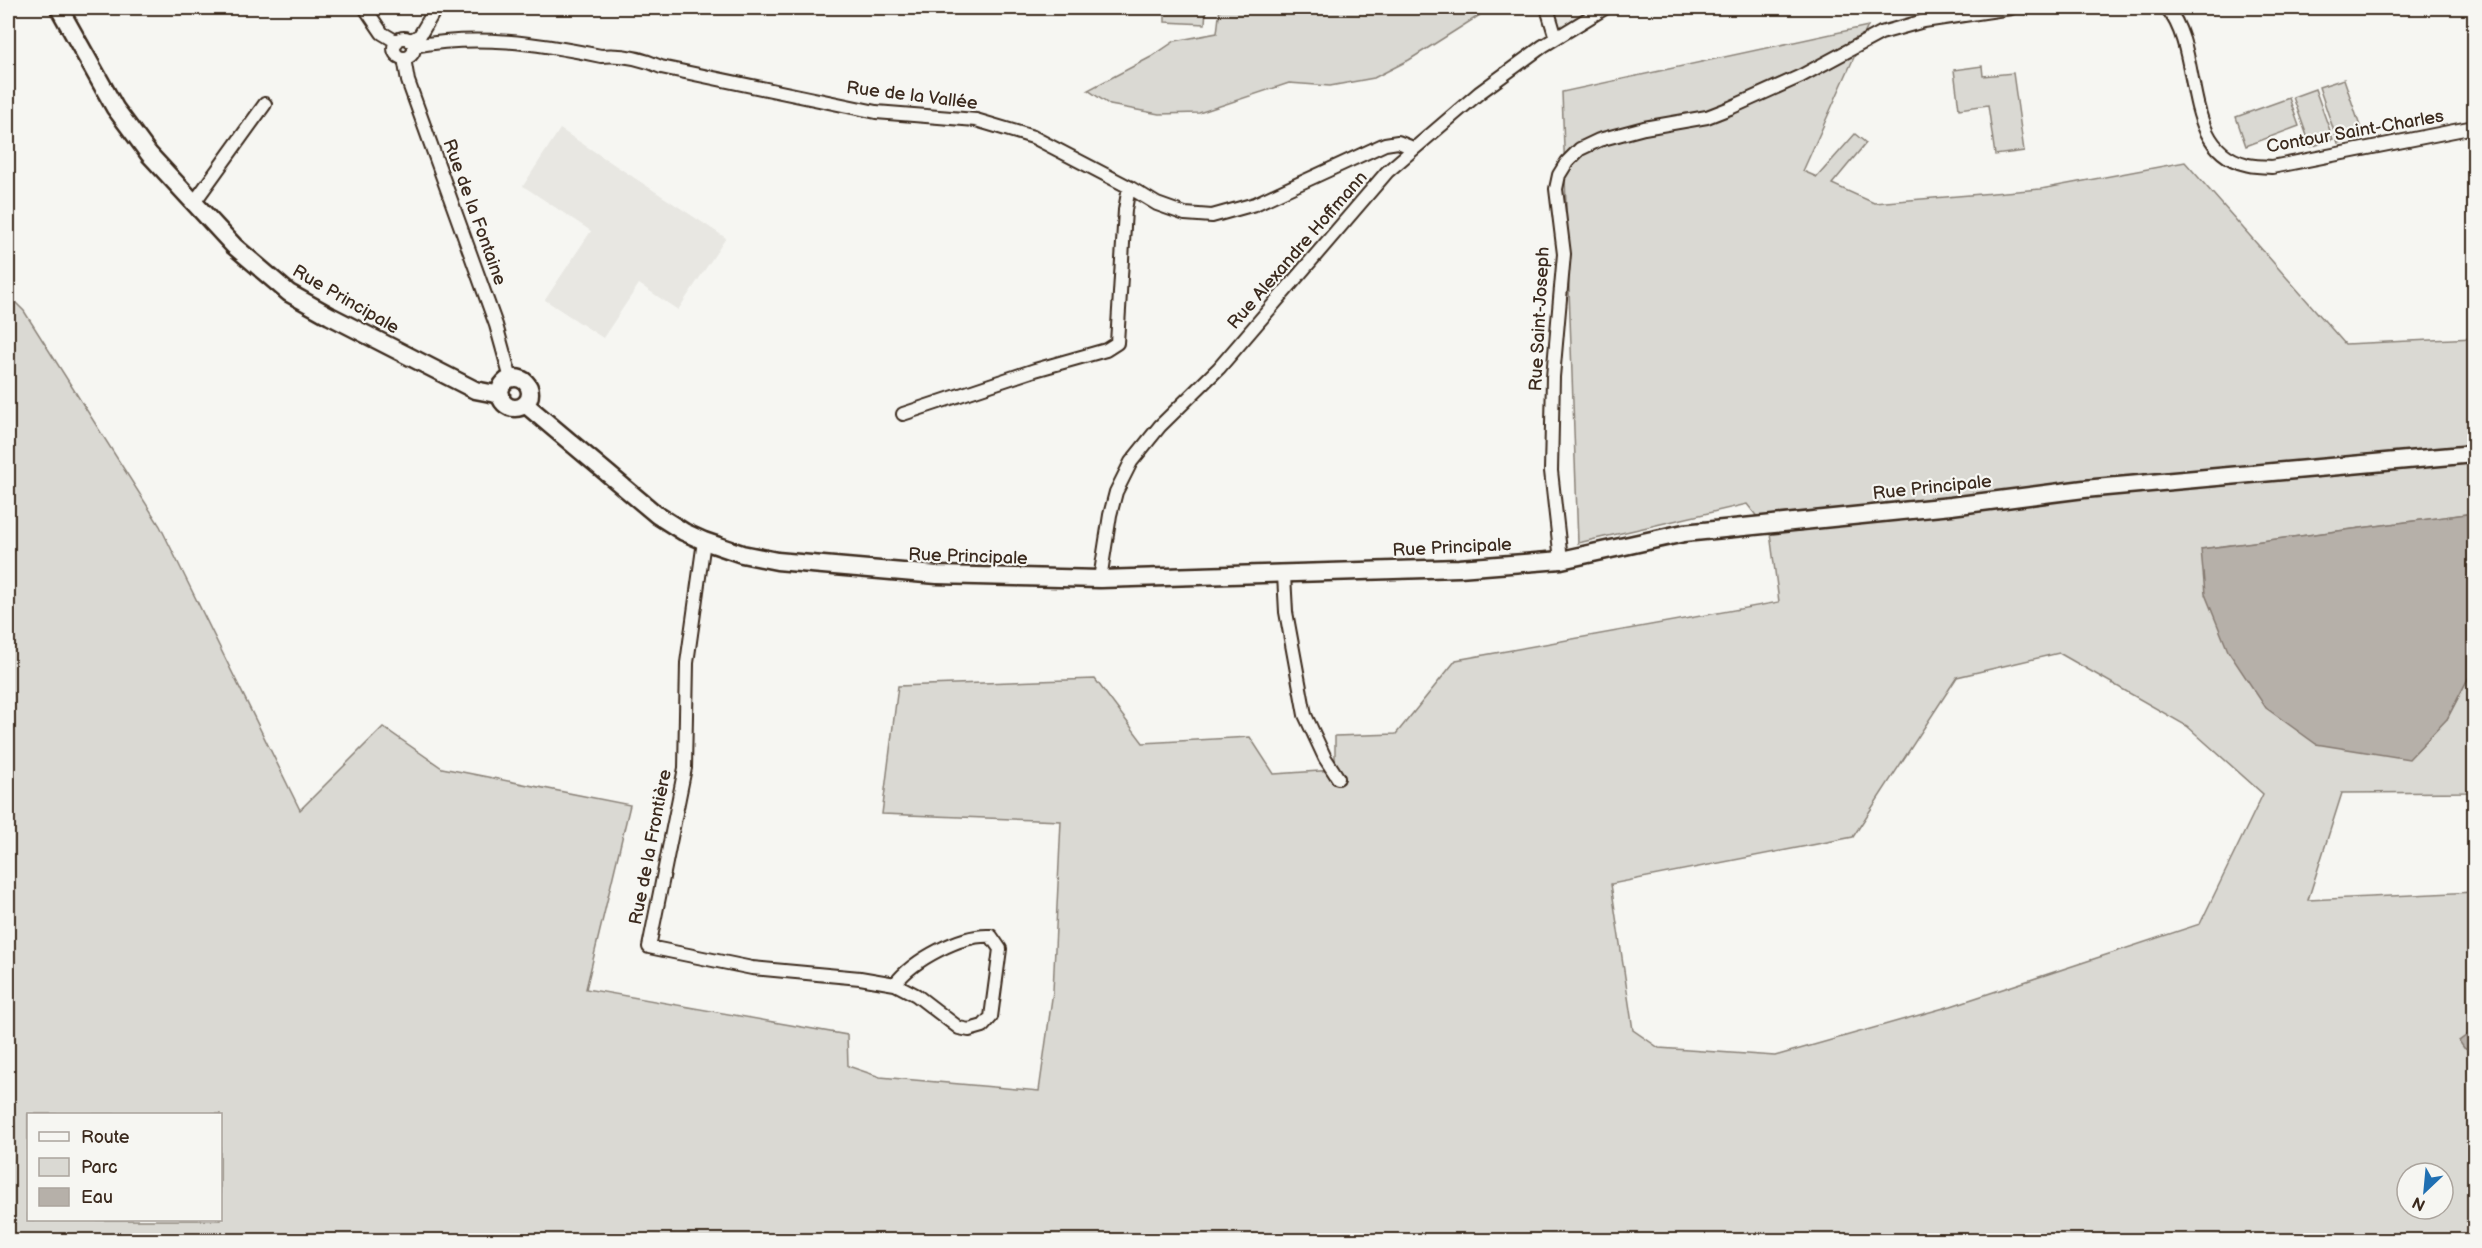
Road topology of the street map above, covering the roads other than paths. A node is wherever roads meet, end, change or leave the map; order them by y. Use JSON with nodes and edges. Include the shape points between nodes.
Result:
{"nodes":[{"id":1,"x":59,"y":8,"type":"edge"},
{"id":2,"x":365,"y":8,"type":"edge"},
{"id":3,"x":436,"y":8,"type":"edge"},
{"id":4,"x":1547,"y":8,"type":"edge"},
{"id":5,"x":1605,"y":8,"type":"edge"},
{"id":6,"x":2011,"y":8,"type":"edge"},
{"id":7,"x":2167,"y":8,"type":"edge"},
{"id":8,"x":1556,"y":38,"type":"junction"},
{"id":9,"x":397,"y":42,"type":"junction"},
{"id":10,"x":412,"y":43,"type":"junction"},
{"id":11,"x":404,"y":58,"type":"junction"},
{"id":12,"x":265,"y":104,"type":"dead end"},
{"id":13,"x":2475,"y":127,"type":"edge"},
{"id":14,"x":1413,"y":148,"type":"junction"},
{"id":15,"x":1129,"y":187,"type":"junction"},
{"id":16,"x":193,"y":204,"type":"junction"},
{"id":17,"x":510,"y":379,"type":"junction"},
{"id":18,"x":501,"y":395,"type":"junction"},
{"id":19,"x":525,"y":404,"type":"junction"},
{"id":20,"x":903,"y":414,"type":"dead end"},
{"id":21,"x":2475,"y":454,"type":"edge"},
{"id":22,"x":704,"y":541,"type":"junction"},
{"id":23,"x":1561,"y":560,"type":"junction"},
{"id":24,"x":1284,"y":575,"type":"junction"},
{"id":25,"x":1100,"y":579,"type":"junction"},
{"id":26,"x":1338,"y":778,"type":"dead end"},
{"id":27,"x":895,"y":984,"type":"junction"}],
"edges":[{"from":1,"to":16,"type":"street","name":"Rue Principale","via":[[116,108],[149,154]]},
{"from":2,"to":9,"type":"street","name":"Rue de la Fontaine","via":[[382,33]]},
{"from":3,"to":10,"type":"street"},
{"from":4,"to":8,"type":"street"},
{"from":5,"to":8,"type":"street","name":"Rue Alexandre Hoffmann"},
{"from":6,"to":23,"type":"street","name":"Rue Saint-Joseph","via":[[1924,21],[1881,33],[1730,108],[1707,117],[1599,140],[1580,149],[1567,162],[1556,189],[1564,254],[1553,377],[1551,459]]},
{"from":7,"to":13,"type":"street","name":"Contour Saint-Charles","via":[[2185,40],[2206,133],[2219,150],[2244,164],[2272,167]]},
{"from":8,"to":14,"type":"street","name":"Rue Alexandre Hoffmann","via":[[1479,93]]},
{"from":9,"to":10,"type":"street","via":[[402,39]]},
{"from":9,"to":11,"type":"street","name":"Rue de la Fontaine","via":[[395,51]]},
{"from":10,"to":11,"type":"street","via":[[410,56]]},
{"from":10,"to":15,"type":"street","name":"Rue de la Vallée","via":[[496,39],[601,56],[617,54],[661,67],[876,112],[976,120],[1033,137]]},
{"from":11,"to":17,"type":"street","name":"Rue de la Fontaine","via":[[408,81],[496,325]]},
{"from":12,"to":16,"type":"street"},
{"from":14,"to":15,"type":"street","name":"Rue de la Vallée","via":[[1398,142],[1385,144],[1255,204],[1212,216],[1185,214],[1157,204]]},
{"from":14,"to":25,"type":"street","name":"Rue Alexandre Hoffmann","via":[[1387,172],[1219,368],[1160,426],[1131,462],[1110,515]]},
{"from":15,"to":20,"type":"street","via":[[1117,343],[1106,350]]},
{"from":16,"to":18,"type":"street","name":"Rue Principale","via":[[289,293],[475,390]]},
{"from":17,"to":18,"type":"street","via":[[502,385]]},
{"from":17,"to":19,"type":"street","via":[[522,380],[528,386],[530,393]]},
{"from":18,"to":19,"type":"street","via":[[510,407]]},
{"from":19,"to":22,"type":"street","name":"Rue Principale","via":[[657,515]]},
{"from":21,"to":23,"type":"street","name":"Rue Principale","via":[[2084,489],[1684,533]]},
{"from":22,"to":25,"type":"street","name":"Rue Principale","via":[[777,561],[842,568]]},
{"from":22,"to":27,"type":"street","name":"Rue de la Frontière","via":[[687,663],[684,768],[649,947],[752,968]]},
{"from":23,"to":24,"type":"street","name":"Rue Principale"},
{"from":24,"to":25,"type":"street","name":"Rue Principale"},
{"from":24,"to":26,"type":"street","via":[[1286,612],[1305,715]]},
{"from":27,"to":27,"type":"street","via":[[959,1028],[983,1026],[991,1017],[1000,949],[991,936],[979,936],[935,952],[903,973]]}]}
